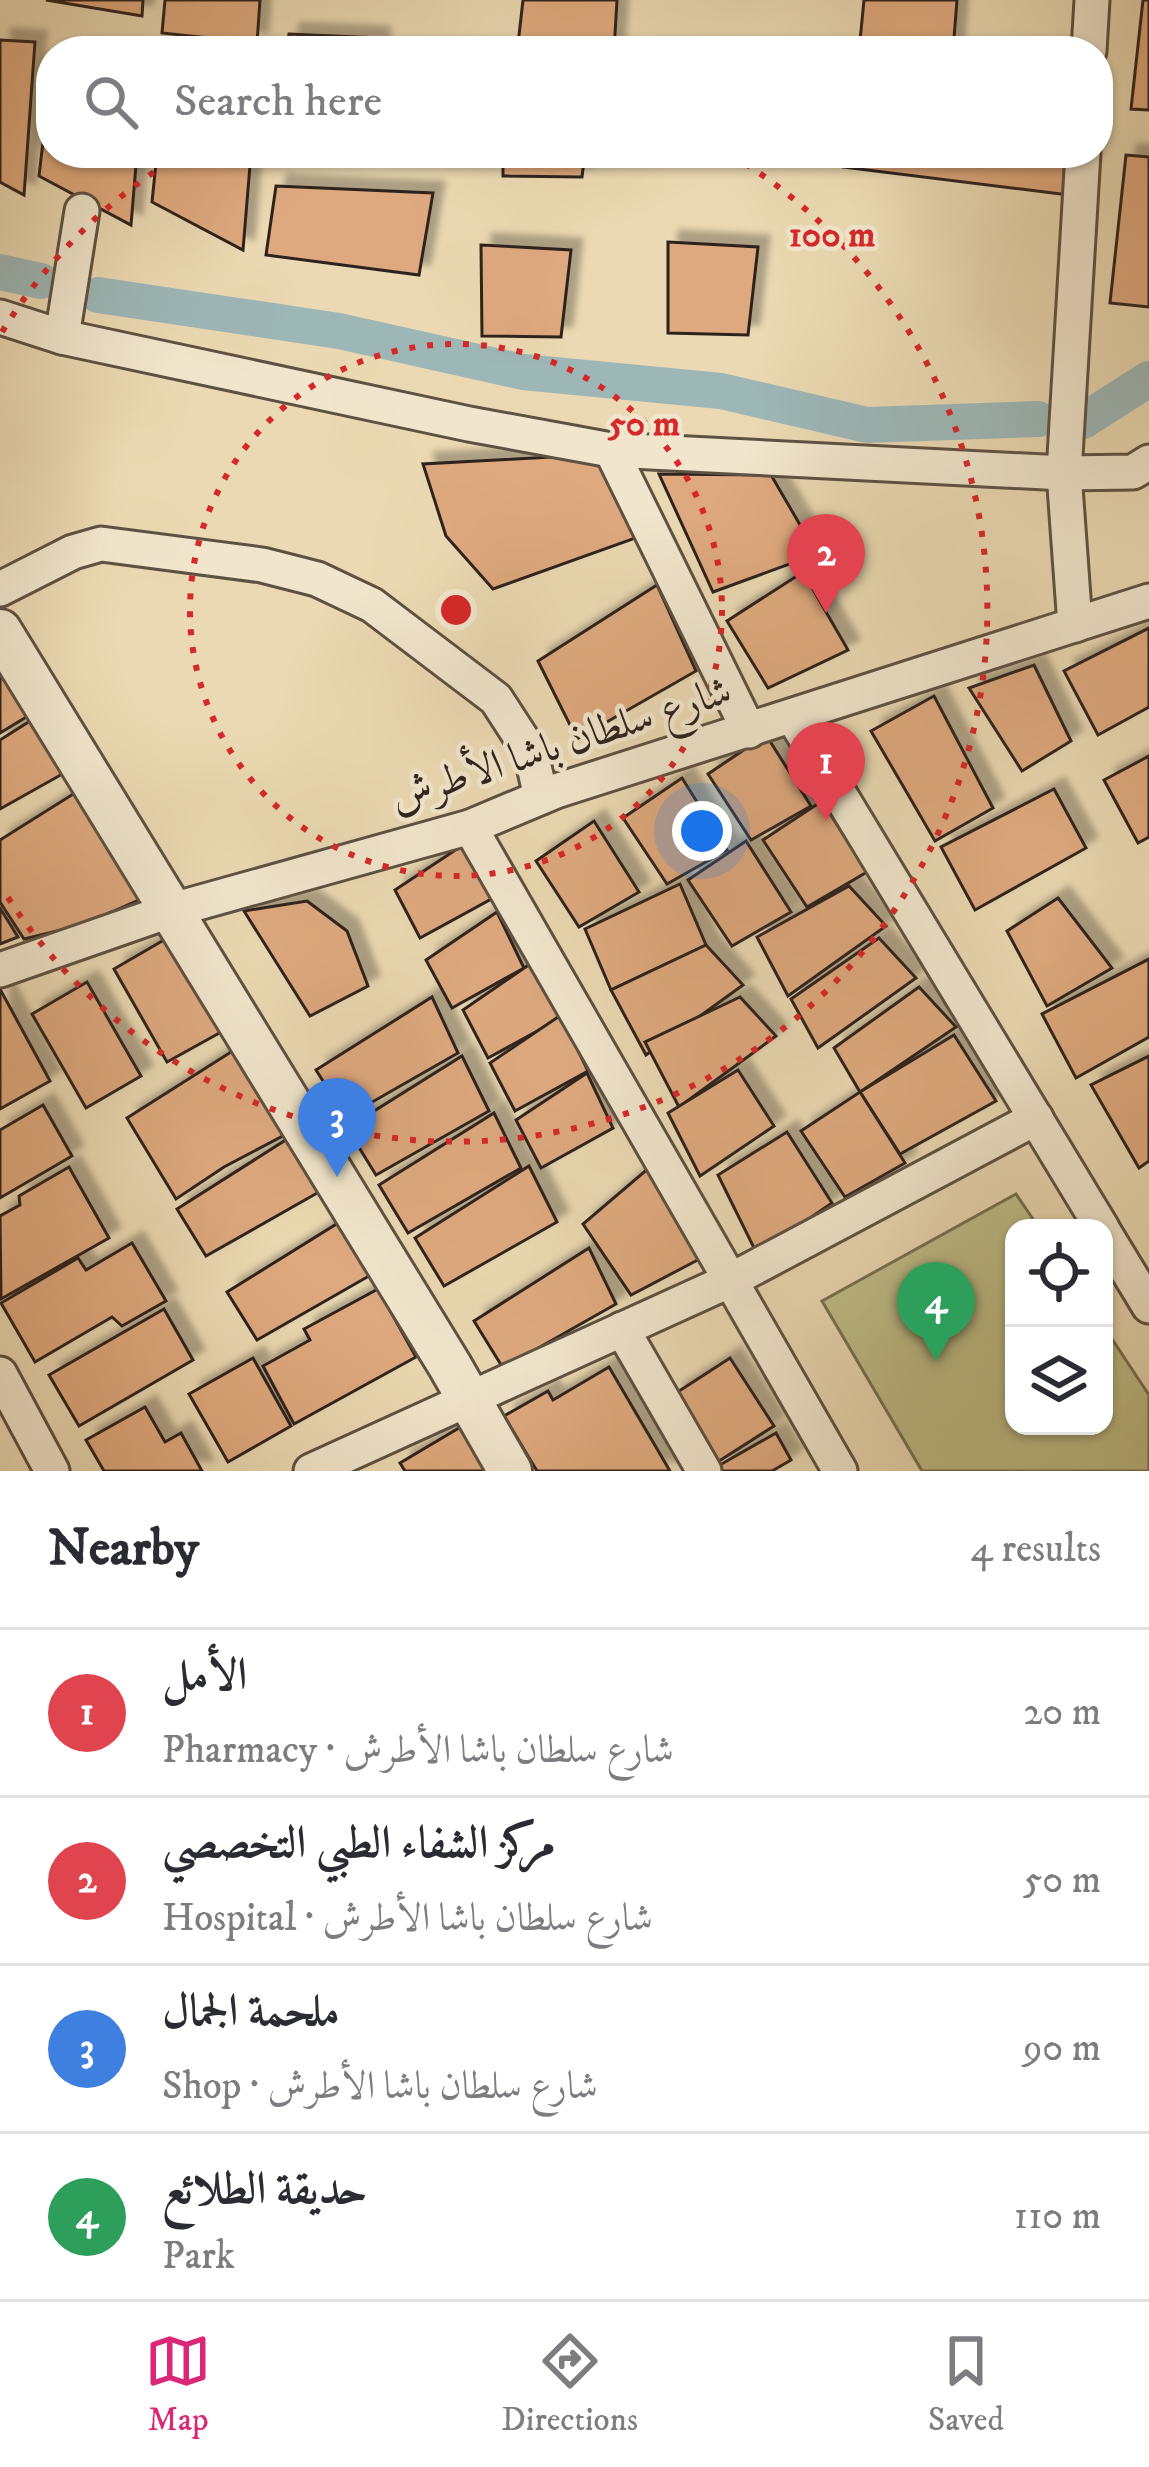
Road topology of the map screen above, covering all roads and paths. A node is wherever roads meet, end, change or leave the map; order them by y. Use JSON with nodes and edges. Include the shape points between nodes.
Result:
{"nodes":[{"id":1,"x":1091,"y":0,"type":"edge"},
{"id":2,"x":1089,"y":36,"type":"edge"},
{"id":3,"x":1082,"y":168,"type":"edge"},
{"id":4,"x":82,"y":212,"type":"dead end"},
{"id":5,"x":0,"y":316,"type":"edge"},
{"id":6,"x":62,"y":337,"type":"junction"},
{"id":7,"x":610,"y":450,"type":"junction"},
{"id":8,"x":1149,"y":462,"type":"edge"},
{"id":9,"x":1064,"y":473,"type":"junction"},
{"id":10,"x":0,"y":589,"type":"edge"},
{"id":11,"x":1149,"y":601,"type":"edge"},
{"id":12,"x":1075,"y":625,"type":"junction"},
{"id":13,"x":0,"y":631,"type":"edge"},
{"id":14,"x":794,"y":717,"type":"junction"},
{"id":15,"x":749,"y":731,"type":"junction"},
{"id":16,"x":541,"y":797,"type":"junction"},
{"id":17,"x":470,"y":827,"type":"junction"},
{"id":18,"x":169,"y":911,"type":"junction"},
{"id":19,"x":0,"y":970,"type":"edge"},
{"id":20,"x":1036,"y":1118,"type":"junction"},
{"id":21,"x":1096,"y":1219,"type":"edge"},
{"id":22,"x":1113,"y":1247,"type":"edge"},
{"id":23,"x":733,"y":1279,"type":"junction"},
{"id":24,"x":1149,"y":1306,"type":"edge"},
{"id":25,"x":622,"y":1329,"type":"junction"},
{"id":26,"x":0,"y":1374,"type":"edge"},
{"id":27,"x":467,"y":1398,"type":"junction"},
{"id":28,"x":52,"y":1471,"type":"edge"},
{"id":29,"x":310,"y":1471,"type":"edge"},
{"id":30,"x":510,"y":1471,"type":"edge"},
{"id":31,"x":704,"y":1471,"type":"edge"},
{"id":32,"x":840,"y":1471,"type":"edge"}],
"edges":[{"from":1,"to":2,"type":"street"},
{"from":3,"to":9,"type":"street"},
{"from":4,"to":6,"type":"street"},
{"from":5,"to":6,"type":"street"},
{"from":6,"to":7,"type":"street"},
{"from":7,"to":9,"type":"street"},
{"from":7,"to":15,"type":"street"},
{"from":8,"to":9,"type":"street","via":[[1133,472]]},
{"from":9,"to":12,"type":"street"},
{"from":10,"to":16,"type":"street","via":[[101,544],[317,579],[372,605],[496,699],[531,753]]},
{"from":11,"to":12,"type":"street","name":"شارع سلطان باشا الأطرش"},
{"from":12,"to":14,"type":"street","name":"شارع سلطان باشا الأطرش"},
{"from":13,"to":18,"type":"street"},
{"from":14,"to":15,"type":"street","name":"شارع سلطان باشا الأطرش"},
{"from":14,"to":20,"type":"street"},
{"from":15,"to":16,"type":"street","name":"شارع سلطان باشا الأطرش"},
{"from":16,"to":17,"type":"street","name":"شارع سلطان باشا الأطرش"},
{"from":17,"to":18,"type":"street","name":"شارع سلطان باشا الأطرش"},
{"from":17,"to":23,"type":"street"},
{"from":18,"to":19,"type":"street","name":"شارع سلطان باشا الأطرش"},
{"from":18,"to":27,"type":"street"},
{"from":20,"to":21,"type":"street"},
{"from":20,"to":23,"type":"street"},
{"from":22,"to":24,"type":"street"},
{"from":23,"to":25,"type":"street"},
{"from":23,"to":32,"type":"street"},
{"from":25,"to":27,"type":"street"},
{"from":25,"to":31,"type":"street"},
{"from":26,"to":28,"type":"street"},
{"from":27,"to":29,"type":"street"},
{"from":27,"to":30,"type":"street"}]}
